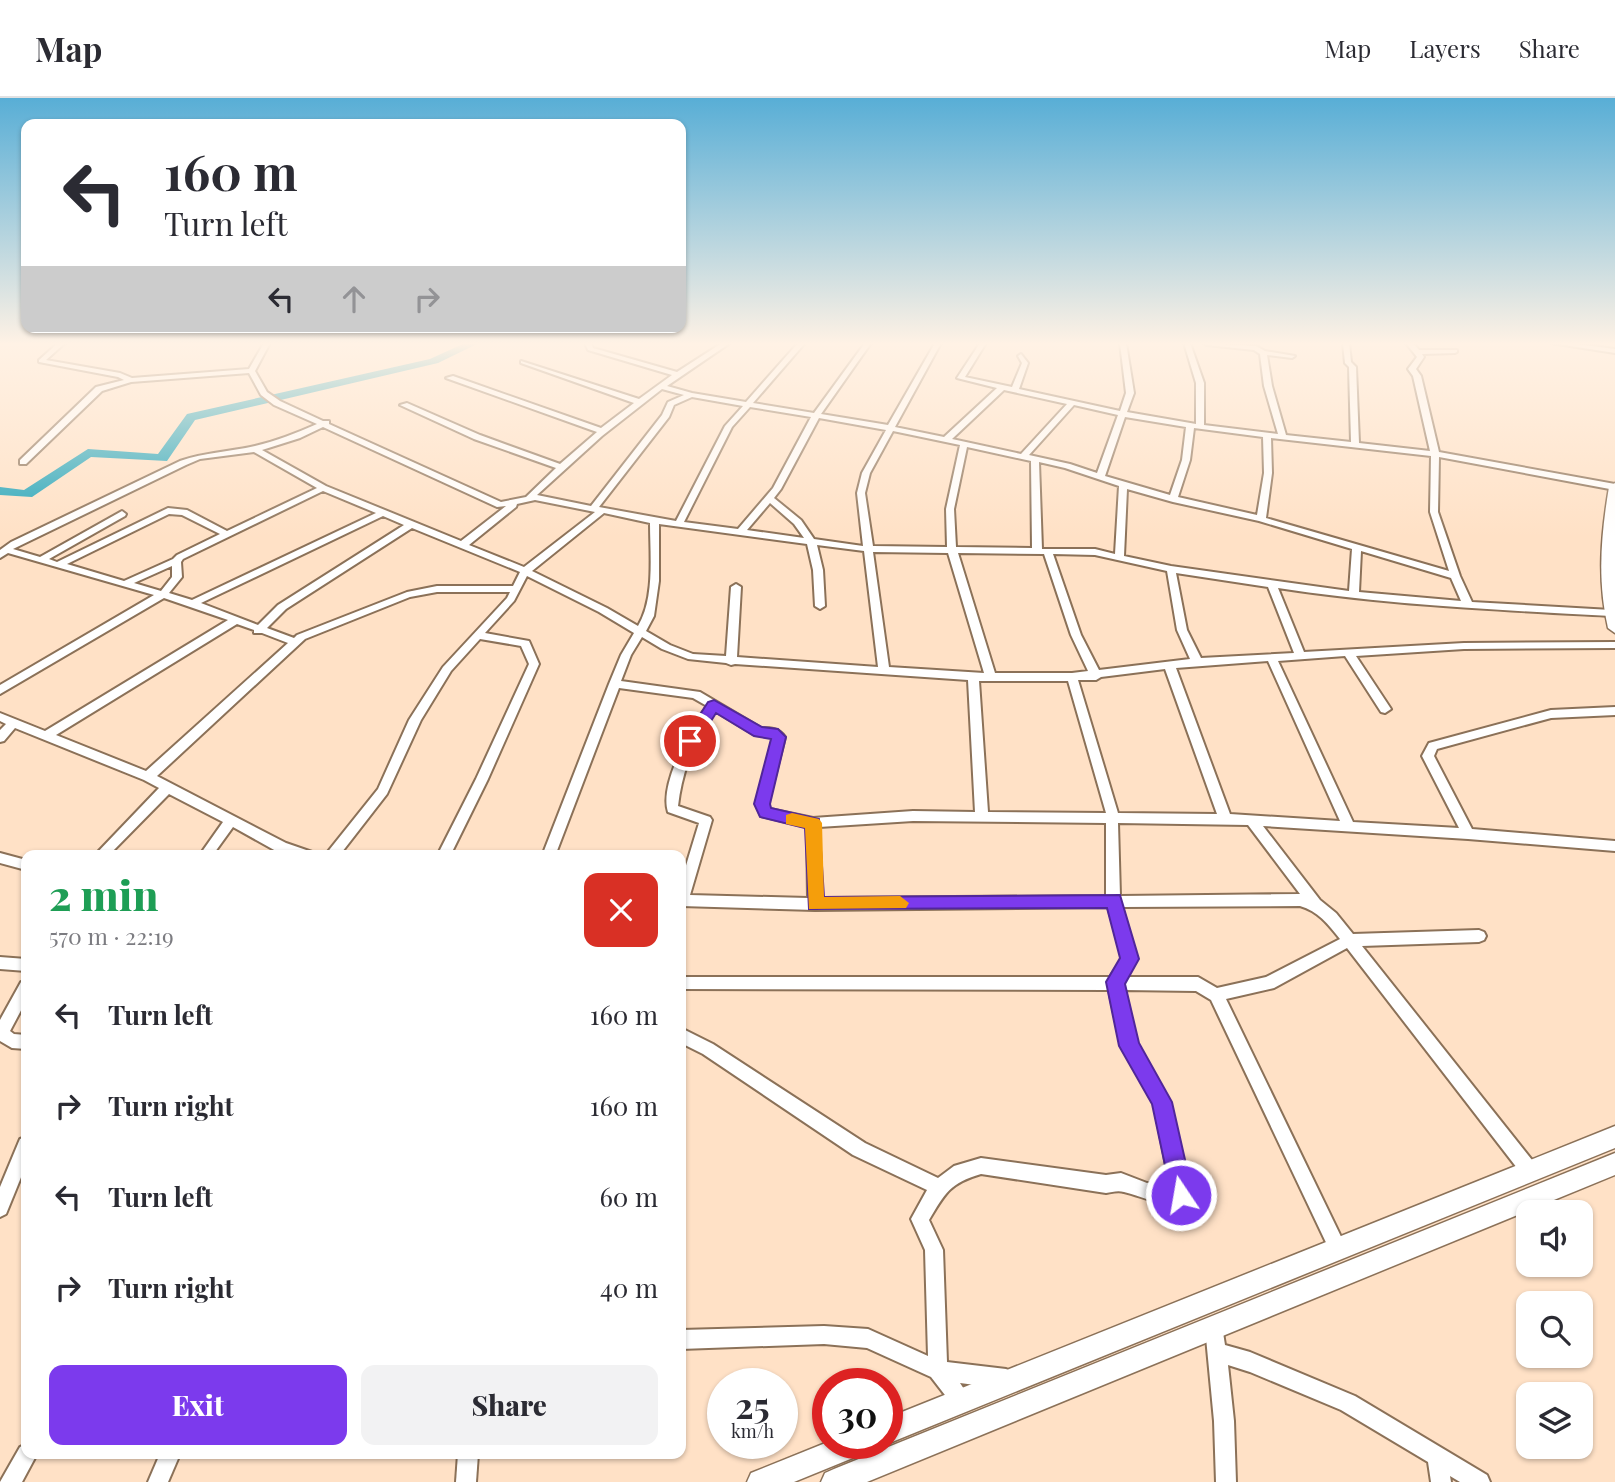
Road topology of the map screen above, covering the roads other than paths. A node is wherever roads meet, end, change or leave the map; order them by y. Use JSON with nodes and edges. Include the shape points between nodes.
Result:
{"nodes":[{"id":1,"x":80,"y":408,"type":"edge"},
{"id":2,"x":288,"y":408,"type":"edge"},
{"id":3,"x":410,"y":408,"type":"edge"},
{"id":4,"x":534,"y":408,"type":"edge"},
{"id":5,"x":633,"y":408,"type":"edge"},
{"id":6,"x":669,"y":408,"type":"edge"},
{"id":7,"x":745,"y":408,"type":"edge"},
{"id":8,"x":763,"y":408,"type":"edge"},
{"id":9,"x":822,"y":408,"type":"edge"},
{"id":10,"x":902,"y":408,"type":"edge"},
{"id":11,"x":981,"y":408,"type":"edge"},
{"id":12,"x":1068,"y":408,"type":"edge"},
{"id":13,"x":1090,"y":408,"type":"edge"},
{"id":14,"x":1125,"y":408,"type":"edge"},
{"id":15,"x":1200,"y":408,"type":"edge"},
{"id":16,"x":1274,"y":408,"type":"edge"},
{"id":17,"x":1354,"y":408,"type":"edge"},
{"id":18,"x":1425,"y":408,"type":"edge"},
{"id":19,"x":1123,"y":414,"type":"junction"},
{"id":20,"x":816,"y":416,"type":"junction"},
{"id":21,"x":326,"y":423,"type":"junction"},
{"id":22,"x":1190,"y":425,"type":"junction"},
{"id":23,"x":1200,"y":427,"type":"junction"},
{"id":24,"x":890,"y":428,"type":"junction"},
{"id":25,"x":604,"y":432,"type":"junction"},
{"id":26,"x":1267,"y":435,"type":"junction"},
{"id":27,"x":1283,"y":437,"type":"junction"},
{"id":28,"x":946,"y":440,"type":"junction"},
{"id":29,"x":964,"y":444,"type":"junction"},
{"id":30,"x":1355,"y":444,"type":"junction"},
{"id":31,"x":255,"y":449,"type":"junction"},
{"id":32,"x":1436,"y":454,"type":"junction"},
{"id":33,"x":1023,"y":457,"type":"junction"},
{"id":34,"x":1035,"y":460,"type":"junction"},
{"id":35,"x":23,"y":462,"type":"dead end"},
{"id":36,"x":561,"y":467,"type":"junction"},
{"id":37,"x":1101,"y":475,"type":"junction"},
{"id":38,"x":1123,"y":484,"type":"junction"},
{"id":39,"x":1615,"y":487,"type":"edge"},
{"id":40,"x":323,"y":488,"type":"junction"},
{"id":41,"x":528,"y":498,"type":"junction"},
{"id":42,"x":769,"y":499,"type":"junction"},
{"id":43,"x":1173,"y":499,"type":"junction"},
{"id":44,"x":513,"y":505,"type":"junction"},
{"id":45,"x":597,"y":510,"type":"junction"},
{"id":46,"x":382,"y":513,"type":"junction"},
{"id":47,"x":122,"y":514,"type":"dead end"},
{"id":48,"x":1261,"y":519,"type":"junction"},
{"id":49,"x":655,"y":521,"type":"junction"},
{"id":50,"x":679,"y":524,"type":"junction"},
{"id":51,"x":410,"y":525,"type":"junction"},
{"id":52,"x":741,"y":532,"type":"junction"},
{"id":53,"x":224,"y":533,"type":"junction"},
{"id":54,"x":812,"y":542,"type":"junction"},
{"id":55,"x":461,"y":546,"type":"junction"},
{"id":56,"x":1357,"y":546,"type":"junction"},
{"id":57,"x":868,"y":549,"type":"junction"},
{"id":58,"x":952,"y":550,"type":"junction"},
{"id":59,"x":1042,"y":550,"type":"junction"},
{"id":60,"x":3,"y":553,"type":"edge"},
{"id":61,"x":1120,"y":555,"type":"junction"},
{"id":62,"x":41,"y":560,"type":"junction"},
{"id":63,"x":176,"y":561,"type":"junction"},
{"id":64,"x":60,"y":564,"type":"junction"},
{"id":65,"x":1171,"y":569,"type":"junction"},
{"id":66,"x":525,"y":571,"type":"junction"},
{"id":67,"x":1455,"y":576,"type":"junction"},
{"id":68,"x":127,"y":583,"type":"junction"},
{"id":69,"x":1272,"y":584,"type":"junction"},
{"id":70,"x":736,"y":587,"type":"dead end"},
{"id":71,"x":515,"y":589,"type":"junction"},
{"id":72,"x":163,"y":594,"type":"junction"},
{"id":73,"x":1354,"y":595,"type":"junction"},
{"id":74,"x":193,"y":603,"type":"junction"},
{"id":75,"x":1468,"y":605,"type":"junction"},
{"id":76,"x":820,"y":606,"type":"dead end"},
{"id":77,"x":1611,"y":613,"type":"junction"},
{"id":78,"x":234,"y":621,"type":"junction"},
{"id":79,"x":1615,"y":628,"type":"edge"},
{"id":80,"x":258,"y":631,"type":"junction"},
{"id":81,"x":639,"y":634,"type":"junction"},
{"id":82,"x":477,"y":635,"type":"junction"},
{"id":83,"x":294,"y":642,"type":"junction"},
{"id":84,"x":1615,"y":645,"type":"edge"},
{"id":85,"x":1349,"y":653,"type":"junction"},
{"id":86,"x":1301,"y":657,"type":"junction"},
{"id":87,"x":1272,"y":658,"type":"junction"},
{"id":88,"x":731,"y":662,"type":"junction"},
{"id":89,"x":1197,"y":662,"type":"junction"},
{"id":90,"x":1170,"y":667,"type":"junction"},
{"id":91,"x":884,"y":671,"type":"junction"},
{"id":92,"x":1096,"y":676,"type":"junction"},
{"id":93,"x":973,"y":677,"type":"junction"},
{"id":94,"x":991,"y":677,"type":"junction"},
{"id":95,"x":1072,"y":677,"type":"junction"},
{"id":96,"x":614,"y":684,"type":"junction"},
{"id":97,"x":0,"y":690,"type":"edge"},
{"id":98,"x":714,"y":705,"type":"junction"},
{"id":99,"x":1385,"y":709,"type":"dead end"},
{"id":100,"x":1615,"y":711,"type":"edge"},
{"id":101,"x":0,"y":718,"type":"edge"},
{"id":102,"x":13,"y":723,"type":"junction"},
{"id":103,"x":45,"y":736,"type":"junction"},
{"id":104,"x":0,"y":738,"type":"edge"},
{"id":105,"x":148,"y":777,"type":"junction"},
{"id":106,"x":168,"y":787,"type":"junction"},
{"id":107,"x":982,"y":817,"type":"junction"},
{"id":108,"x":1111,"y":817,"type":"junction"},
{"id":109,"x":1225,"y":819,"type":"junction"},
{"id":110,"x":231,"y":820,"type":"junction"},
{"id":111,"x":1252,"y":821,"type":"junction"},
{"id":112,"x":813,"y":823,"type":"junction"},
{"id":113,"x":1349,"y":827,"type":"junction"},
{"id":114,"x":1468,"y":834,"type":"junction"},
{"id":115,"x":1615,"y":846,"type":"edge"},
{"id":116,"x":106,"y":850,"type":"edge"},
{"id":117,"x":209,"y":850,"type":"edge"},
{"id":118,"x":290,"y":850,"type":"edge"},
{"id":119,"x":337,"y":850,"type":"edge"},
{"id":120,"x":446,"y":850,"type":"edge"},
{"id":121,"x":550,"y":850,"type":"edge"},
{"id":122,"x":0,"y":858,"type":"edge"},
{"id":123,"x":21,"y":864,"type":"edge"},
{"id":124,"x":686,"y":884,"type":"edge"},
{"id":125,"x":686,"y":900,"type":"edge"},
{"id":126,"x":1113,"y":900,"type":"junction"},
{"id":127,"x":815,"y":904,"type":"junction"},
{"id":128,"x":1315,"y":904,"type":"junction"},
{"id":129,"x":1479,"y":936,"type":"dead end"},
{"id":130,"x":1350,"y":940,"type":"junction"},
{"id":131,"x":0,"y":963,"type":"edge"},
{"id":132,"x":21,"y":965,"type":"edge"},
{"id":133,"x":1115,"y":982,"type":"junction"},
{"id":134,"x":686,"y":983,"type":"edge"},
{"id":135,"x":1216,"y":995,"type":"junction"},
{"id":136,"x":21,"y":996,"type":"edge"},
{"id":137,"x":686,"y":1038,"type":"edge"},
{"id":138,"x":21,"y":1041,"type":"edge"},
{"id":139,"x":1615,"y":1137,"type":"edge"},
{"id":140,"x":21,"y":1157,"type":"edge"},
{"id":141,"x":1615,"y":1164,"type":"edge"},
{"id":142,"x":1531,"y":1171,"type":"junction"},
{"id":143,"x":939,"y":1186,"type":"junction"},
{"id":144,"x":0,"y":1208,"type":"edge"},
{"id":145,"x":1337,"y":1247,"type":"junction"},
{"id":146,"x":1214,"y":1327,"type":"junction"},
{"id":147,"x":686,"y":1340,"type":"edge"},
{"id":148,"x":1217,"y":1352,"type":"junction"},
{"id":149,"x":939,"y":1370,"type":"junction"},
{"id":150,"x":1015,"y":1380,"type":"junction"},
{"id":151,"x":962,"y":1401,"type":"junction"},
{"id":152,"x":903,"y":1425,"type":"edge"},
{"id":153,"x":1437,"y":1457,"type":"junction"},
{"id":154,"x":24,"y":1459,"type":"edge"},
{"id":155,"x":168,"y":1459,"type":"edge"},
{"id":156,"x":468,"y":1459,"type":"edge"},
{"id":157,"x":818,"y":1459,"type":"edge"},
{"id":158,"x":859,"y":1477,"type":"edge"},
{"id":159,"x":10,"y":1482,"type":"edge"},
{"id":160,"x":158,"y":1482,"type":"edge"},
{"id":161,"x":466,"y":1482,"type":"edge"},
{"id":162,"x":760,"y":1482,"type":"edge"},
{"id":163,"x":834,"y":1482,"type":"edge"},
{"id":164,"x":1226,"y":1482,"type":"edge"},
{"id":165,"x":1440,"y":1482,"type":"edge"},
{"id":166,"x":1480,"y":1482,"type":"edge"}],
"edges":[{"from":1,"to":35,"type":"street"},
{"from":2,"to":21,"type":"street"},
{"from":3,"to":36,"type":"street"},
{"from":4,"to":25,"type":"street"},
{"from":5,"to":25,"type":"street"},
{"from":6,"to":45,"type":"street"},
{"from":7,"to":50,"type":"street","via":[[729,426]]},
{"from":8,"to":20,"type":"street"},
{"from":9,"to":20,"type":"street"},
{"from":10,"to":24,"type":"street"},
{"from":11,"to":28,"type":"street"},
{"from":12,"to":33,"type":"street"},
{"from":13,"to":19,"type":"street"},
{"from":14,"to":19,"type":"street"},
{"from":15,"to":23,"type":"street"},
{"from":16,"to":27,"type":"street"},
{"from":17,"to":30,"type":"street"},
{"from":18,"to":32,"type":"street"},
{"from":19,"to":22,"type":"street"},
{"from":19,"to":37,"type":"street"},
{"from":20,"to":24,"type":"street"},
{"from":20,"to":42,"type":"street"},
{"from":21,"to":31,"type":"street"},
{"from":21,"to":44,"type":"street","via":[[466,492],[499,506]]},
{"from":22,"to":23,"type":"street"},
{"from":22,"to":43,"type":"street","via":[[1186,460]]},
{"from":23,"to":26,"type":"street"},
{"from":24,"to":28,"type":"street"},
{"from":24,"to":57,"type":"street","via":[[866,473],[861,493]]},
{"from":25,"to":36,"type":"street"},
{"from":26,"to":27,"type":"street"},
{"from":26,"to":48,"type":"street","via":[[1268,473]]},
{"from":27,"to":30,"type":"street"},
{"from":28,"to":29,"type":"street"},
{"from":29,"to":33,"type":"street"},
{"from":29,"to":58,"type":"street","via":[[950,509]]},
{"from":30,"to":32,"type":"street"},
{"from":31,"to":40,"type":"street"},
{"from":31,"to":60,"type":"street","via":[[198,457],[165,469]]},
{"from":32,"to":39,"type":"street"},
{"from":32,"to":67,"type":"street","via":[[1432,502]]},
{"from":33,"to":34,"type":"street"},
{"from":34,"to":37,"type":"street"},
{"from":34,"to":59,"type":"street"},
{"from":36,"to":41,"type":"street"},
{"from":37,"to":38,"type":"street"},
{"from":38,"to":43,"type":"street"},
{"from":38,"to":61,"type":"street"},
{"from":39,"to":77,"type":"highway","via":[[1605,551]]},
{"from":40,"to":46,"type":"street"},
{"from":40,"to":53,"type":"street"},
{"from":41,"to":44,"type":"street"},
{"from":41,"to":45,"type":"street"},
{"from":42,"to":52,"type":"street"},
{"from":42,"to":54,"type":"street","via":[[801,524]]},
{"from":43,"to":48,"type":"street"},
{"from":44,"to":55,"type":"street"},
{"from":45,"to":49,"type":"street"},
{"from":45,"to":66,"type":"street"},
{"from":46,"to":51,"type":"street"},
{"from":46,"to":74,"type":"street"},
{"from":47,"to":62,"type":"street"},
{"from":48,"to":56,"type":"street"},
{"from":49,"to":50,"type":"street"},
{"from":49,"to":81,"type":"street","via":[[654,581],[649,616]]},
{"from":50,"to":52,"type":"street"},
{"from":51,"to":55,"type":"street"},
{"from":51,"to":80,"type":"street","via":[[282,607]]},
{"from":52,"to":54,"type":"street"},
{"from":53,"to":63,"type":"street"},
{"from":53,"to":64,"type":"street","via":[[184,512],[168,511]]},
{"from":54,"to":57,"type":"street"},
{"from":54,"to":76,"type":"street"},
{"from":55,"to":66,"type":"street"},
{"from":56,"to":67,"type":"street"},
{"from":56,"to":73,"type":"street"},
{"from":57,"to":58,"type":"street"},
{"from":57,"to":91,"type":"street"},
{"from":58,"to":59,"type":"street"},
{"from":58,"to":94,"type":"street"},
{"from":59,"to":61,"type":"street"},
{"from":59,"to":92,"type":"street"},
{"from":60,"to":62,"type":"street"},
{"from":61,"to":65,"type":"street"},
{"from":62,"to":64,"type":"street"},
{"from":63,"to":68,"type":"street"},
{"from":63,"to":72,"type":"street","via":[[177,577]]},
{"from":64,"to":68,"type":"street"},
{"from":65,"to":69,"type":"street"},
{"from":65,"to":89,"type":"street","via":[[1182,630]]},
{"from":66,"to":71,"type":"street"},
{"from":66,"to":81,"type":"street","via":[[603,610]]},
{"from":67,"to":75,"type":"street"},
{"from":68,"to":72,"type":"street"},
{"from":69,"to":73,"type":"street"},
{"from":69,"to":86,"type":"street"},
{"from":70,"to":88,"type":"street"},
{"from":71,"to":82,"type":"street"},
{"from":71,"to":83,"type":"street","via":[[447,589],[407,595]]},
{"from":72,"to":74,"type":"street"},
{"from":72,"to":97,"type":"street"},
{"from":73,"to":75,"type":"street"},
{"from":74,"to":78,"type":"street"},
{"from":75,"to":77,"type":"street"},
{"from":77,"to":79,"type":"highway"},
{"from":78,"to":80,"type":"street"},
{"from":78,"to":103,"type":"street"},
{"from":80,"to":83,"type":"street"},
{"from":81,"to":88,"type":"street","via":[[692,657]]},
{"from":81,"to":96,"type":"street"},
{"from":82,"to":119,"type":"street","via":[[447,669],[415,720],[383,791]]},
{"from":82,"to":120,"type":"street","via":[[525,643],[534,664]]},
{"from":83,"to":105,"type":"street"},
{"from":84,"to":85,"type":"street","via":[[1464,646]]},
{"from":85,"to":86,"type":"street"},
{"from":85,"to":99,"type":"street"},
{"from":86,"to":87,"type":"street"},
{"from":87,"to":89,"type":"street"},
{"from":87,"to":113,"type":"street"},
{"from":88,"to":91,"type":"street"},
{"from":89,"to":90,"type":"street"},
{"from":90,"to":92,"type":"street"},
{"from":90,"to":109,"type":"street"},
{"from":91,"to":93,"type":"street"},
{"from":92,"to":95,"type":"street"},
{"from":93,"to":94,"type":"street"},
{"from":93,"to":107,"type":"street"},
{"from":94,"to":95,"type":"street"},
{"from":95,"to":108,"type":"street"},
{"from":96,"to":98,"type":"street","via":[[685,693]]},
{"from":96,"to":121,"type":"street"},
{"from":98,"to":112,"type":"street","via":[[759,732],[779,737],[762,804],[765,813]]},
{"from":98,"to":124,"type":"street","via":[[690,741],[673,787],[672,809],[706,820]]},
{"from":100,"to":114,"type":"street","via":[[1551,714],[1433,746],[1428,756]]},
{"from":101,"to":102,"type":"street"},
{"from":102,"to":103,"type":"street"},
{"from":102,"to":104,"type":"street"},
{"from":103,"to":105,"type":"street"},
{"from":105,"to":106,"type":"street"},
{"from":106,"to":110,"type":"street"},
{"from":106,"to":116,"type":"street"},
{"from":107,"to":108,"type":"street"},
{"from":107,"to":112,"type":"street"},
{"from":108,"to":109,"type":"street"},
{"from":108,"to":126,"type":"street"},
{"from":109,"to":111,"type":"street"},
{"from":110,"to":117,"type":"street"},
{"from":110,"to":118,"type":"street"},
{"from":111,"to":113,"type":"street"},
{"from":111,"to":128,"type":"street"},
{"from":112,"to":127,"type":"street"},
{"from":113,"to":114,"type":"street"},
{"from":114,"to":115,"type":"street"},
{"from":122,"to":123,"type":"street"},
{"from":125,"to":127,"type":"street"},
{"from":126,"to":127,"type":"street"},
{"from":126,"to":128,"type":"street","via":[[1300,900]]},
{"from":126,"to":133,"type":"street","via":[[1130,959]]},
{"from":128,"to":130,"type":"street"},
{"from":129,"to":130,"type":"street"},
{"from":130,"to":135,"type":"street","via":[[1269,983]]},
{"from":130,"to":142,"type":"street"},
{"from":131,"to":132,"type":"street"},
{"from":133,"to":134,"type":"street"},
{"from":133,"to":135,"type":"street","via":[[1189,982]]},
{"from":133,"to":143,"type":"street","via":[[1129,1046],[1162,1102],[1181,1195],[1147,1192],[1121,1182],[1106,1184],[981,1166],[960,1172]]},
{"from":135,"to":145,"type":"street"},
{"from":136,"to":138,"type":"street","via":[[2,1031],[5,1038]]},
{"from":137,"to":143,"type":"street","via":[[859,1149]]},
{"from":139,"to":142,"type":"main road"},
{"from":140,"to":144,"type":"street"},
{"from":141,"to":146,"type":"main road"},
{"from":142,"to":145,"type":"main road"},
{"from":143,"to":149,"type":"street","via":[[920,1219],[934,1251]]},
{"from":145,"to":150,"type":"main road"},
{"from":146,"to":148,"type":"street"},
{"from":146,"to":158,"type":"main road"},
{"from":147,"to":149,"type":"street","via":[[824,1335],[868,1339]]},
{"from":148,"to":153,"type":"street","via":[[1348,1403]]},
{"from":148,"to":164,"type":"street"},
{"from":149,"to":150,"type":"street"},
{"from":149,"to":151,"type":"street"},
{"from":150,"to":151,"type":"main road"},
{"from":151,"to":152,"type":"main road"},
{"from":153,"to":165,"type":"street"},
{"from":153,"to":166,"type":"street"},
{"from":154,"to":159,"type":"street"},
{"from":155,"to":160,"type":"street"},
{"from":156,"to":161,"type":"street"},
{"from":157,"to":162,"type":"main road"},
{"from":158,"to":163,"type":"main road"}]}
